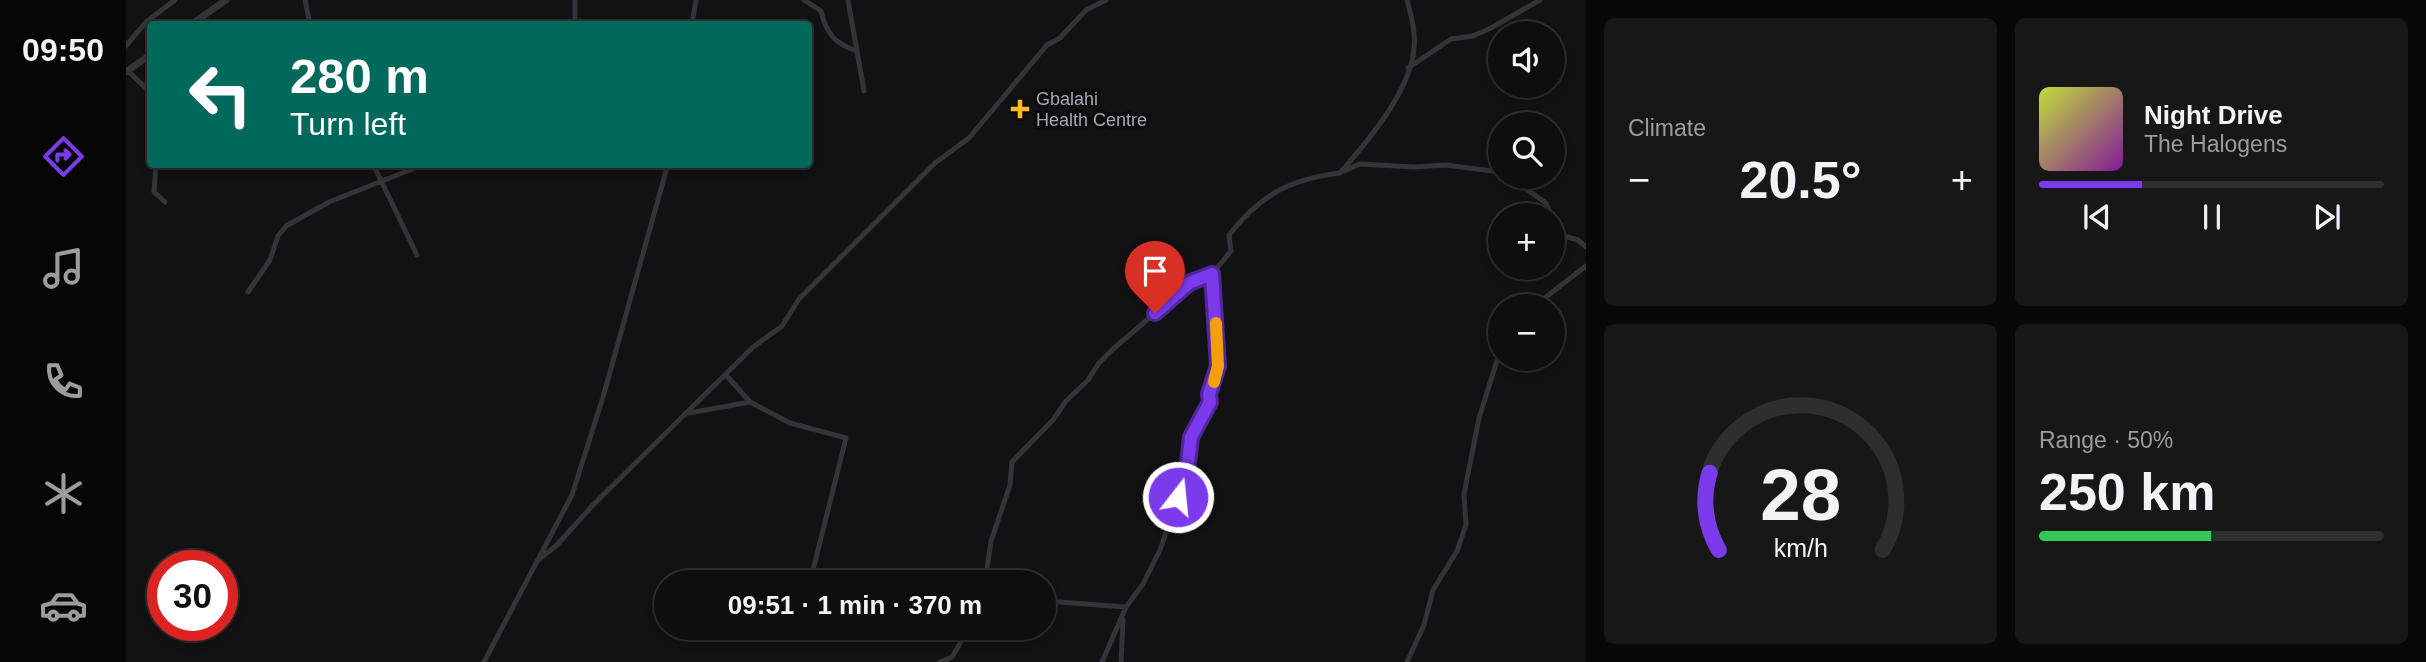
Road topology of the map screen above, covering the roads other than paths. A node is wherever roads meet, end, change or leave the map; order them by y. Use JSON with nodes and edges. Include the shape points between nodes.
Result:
{"nodes":[{"id":1,"x":175,"y":0,"type":"edge"},
{"id":2,"x":226,"y":0,"type":"edge"},
{"id":3,"x":305,"y":0,"type":"edge"},
{"id":4,"x":575,"y":0,"type":"edge"},
{"id":5,"x":696,"y":0,"type":"edge"},
{"id":6,"x":804,"y":0,"type":"edge"},
{"id":7,"x":848,"y":0,"type":"edge"},
{"id":8,"x":1106,"y":0,"type":"edge"},
{"id":9,"x":1408,"y":0,"type":"edge"},
{"id":10,"x":1540,"y":0,"type":"edge"},
{"id":11,"x":147,"y":21,"type":"edge"},
{"id":12,"x":147,"y":21,"type":"edge"},
{"id":13,"x":196,"y":21,"type":"edge"},
{"id":14,"x":309,"y":21,"type":"edge"},
{"id":15,"x":575,"y":21,"type":"edge"},
{"id":16,"x":692,"y":21,"type":"edge"},
{"id":17,"x":126,"y":46,"type":"edge"},
{"id":18,"x":857,"y":51,"type":"junction"},
{"id":19,"x":147,"y":57,"type":"edge"},
{"id":20,"x":1408,"y":68,"type":"junction"},
{"id":21,"x":127,"y":71,"type":"edge"},
{"id":22,"x":147,"y":89,"type":"edge"},
{"id":23,"x":864,"y":91,"type":"dead end"},
{"id":24,"x":156,"y":168,"type":"edge"},
{"id":25,"x":375,"y":168,"type":"edge"},
{"id":26,"x":414,"y":168,"type":"edge"},
{"id":27,"x":667,"y":168,"type":"edge"},
{"id":28,"x":1488,"y":170,"type":"edge"},
{"id":29,"x":1340,"y":173,"type":"junction"},
{"id":30,"x":382,"y":180,"type":"junction"},
{"id":31,"x":1526,"y":189,"type":"edge"},
{"id":32,"x":165,"y":202,"type":"dead end"},
{"id":33,"x":1546,"y":203,"type":"edge"},
{"id":34,"x":1565,"y":236,"type":"edge"},
{"id":35,"x":1586,"y":247,"type":"edge"},
{"id":36,"x":417,"y":255,"type":"dead end"},
{"id":37,"x":1586,"y":266,"type":"edge"},
{"id":38,"x":1212,"y":274,"type":"junction"},
{"id":39,"x":248,"y":292,"type":"dead end"},
{"id":40,"x":1550,"y":294,"type":"edge"},
{"id":41,"x":1494,"y":371,"type":"edge"},
{"id":42,"x":726,"y":375,"type":"junction"},
{"id":43,"x":750,"y":402,"type":"junction"},
{"id":44,"x":689,"y":412,"type":"junction"},
{"id":45,"x":537,"y":561,"type":"junction"},
{"id":46,"x":815,"y":570,"type":"edge"},
{"id":47,"x":987,"y":570,"type":"edge"},
{"id":48,"x":1056,"y":602,"type":"edge"},
{"id":49,"x":1126,"y":607,"type":"junction"},
{"id":50,"x":1123,"y":617,"type":"junction"},
{"id":51,"x":962,"y":640,"type":"edge"},
{"id":52,"x":484,"y":662,"type":"edge"},
{"id":53,"x":940,"y":662,"type":"edge"},
{"id":54,"x":1102,"y":662,"type":"edge"},
{"id":55,"x":1121,"y":662,"type":"edge"},
{"id":56,"x":1407,"y":662,"type":"edge"}],
"edges":[{"from":1,"to":11,"type":"street"},
{"from":2,"to":13,"type":"street"},
{"from":3,"to":14,"type":"street"},
{"from":4,"to":15,"type":"street"},
{"from":5,"to":16,"type":"street"},
{"from":6,"to":18,"type":"street","via":[[821,10],[824,26],[839,45]]},
{"from":7,"to":18,"type":"street"},
{"from":8,"to":42,"type":"street","via":[[1086,10],[1047,45],[969,138],[934,163],[799,299],[782,326],[764,337]]},
{"from":9,"to":20,"type":"street","via":[[1415,49]]},
{"from":10,"to":20,"type":"street","via":[[1491,28],[1451,39]]},
{"from":12,"to":17,"type":"street"},
{"from":18,"to":23,"type":"street"},
{"from":19,"to":21,"type":"street"},
{"from":20,"to":29,"type":"street","via":[[1380,127]]},
{"from":21,"to":22,"type":"street"},
{"from":24,"to":32,"type":"street","via":[[154,192]]},
{"from":25,"to":30,"type":"street"},
{"from":26,"to":30,"type":"street"},
{"from":27,"to":45,"type":"street","via":[[572,495]]},
{"from":28,"to":29,"type":"street","via":[[1446,164],[1360,164]]},
{"from":29,"to":38,"type":"street","via":[[1304,177],[1254,209],[1229,235],[1231,251]]},
{"from":30,"to":36,"type":"street"},
{"from":30,"to":39,"type":"street","via":[[286,226]]},
{"from":31,"to":33,"type":"street"},
{"from":34,"to":35,"type":"street"},
{"from":37,"to":40,"type":"street"},
{"from":38,"to":47,"type":"street","via":[[1189,283],[1098,363],[1053,421],[1012,462]]},
{"from":38,"to":49,"type":"street","via":[[1218,366],[1210,402],[1191,437],[1187,471],[1160,550]]},
{"from":41,"to":56,"type":"street","via":[[1464,494],[1466,525],[1457,551],[1433,590]]},
{"from":42,"to":43,"type":"street"},
{"from":42,"to":44,"type":"street"},
{"from":43,"to":44,"type":"street"},
{"from":43,"to":46,"type":"street","via":[[790,423],[846,438]]},
{"from":44,"to":45,"type":"street"},
{"from":45,"to":52,"type":"street"},
{"from":48,"to":49,"type":"street"},
{"from":49,"to":50,"type":"street"},
{"from":50,"to":54,"type":"street"},
{"from":50,"to":55,"type":"street"},
{"from":51,"to":53,"type":"street","via":[[952,657]]}]}
